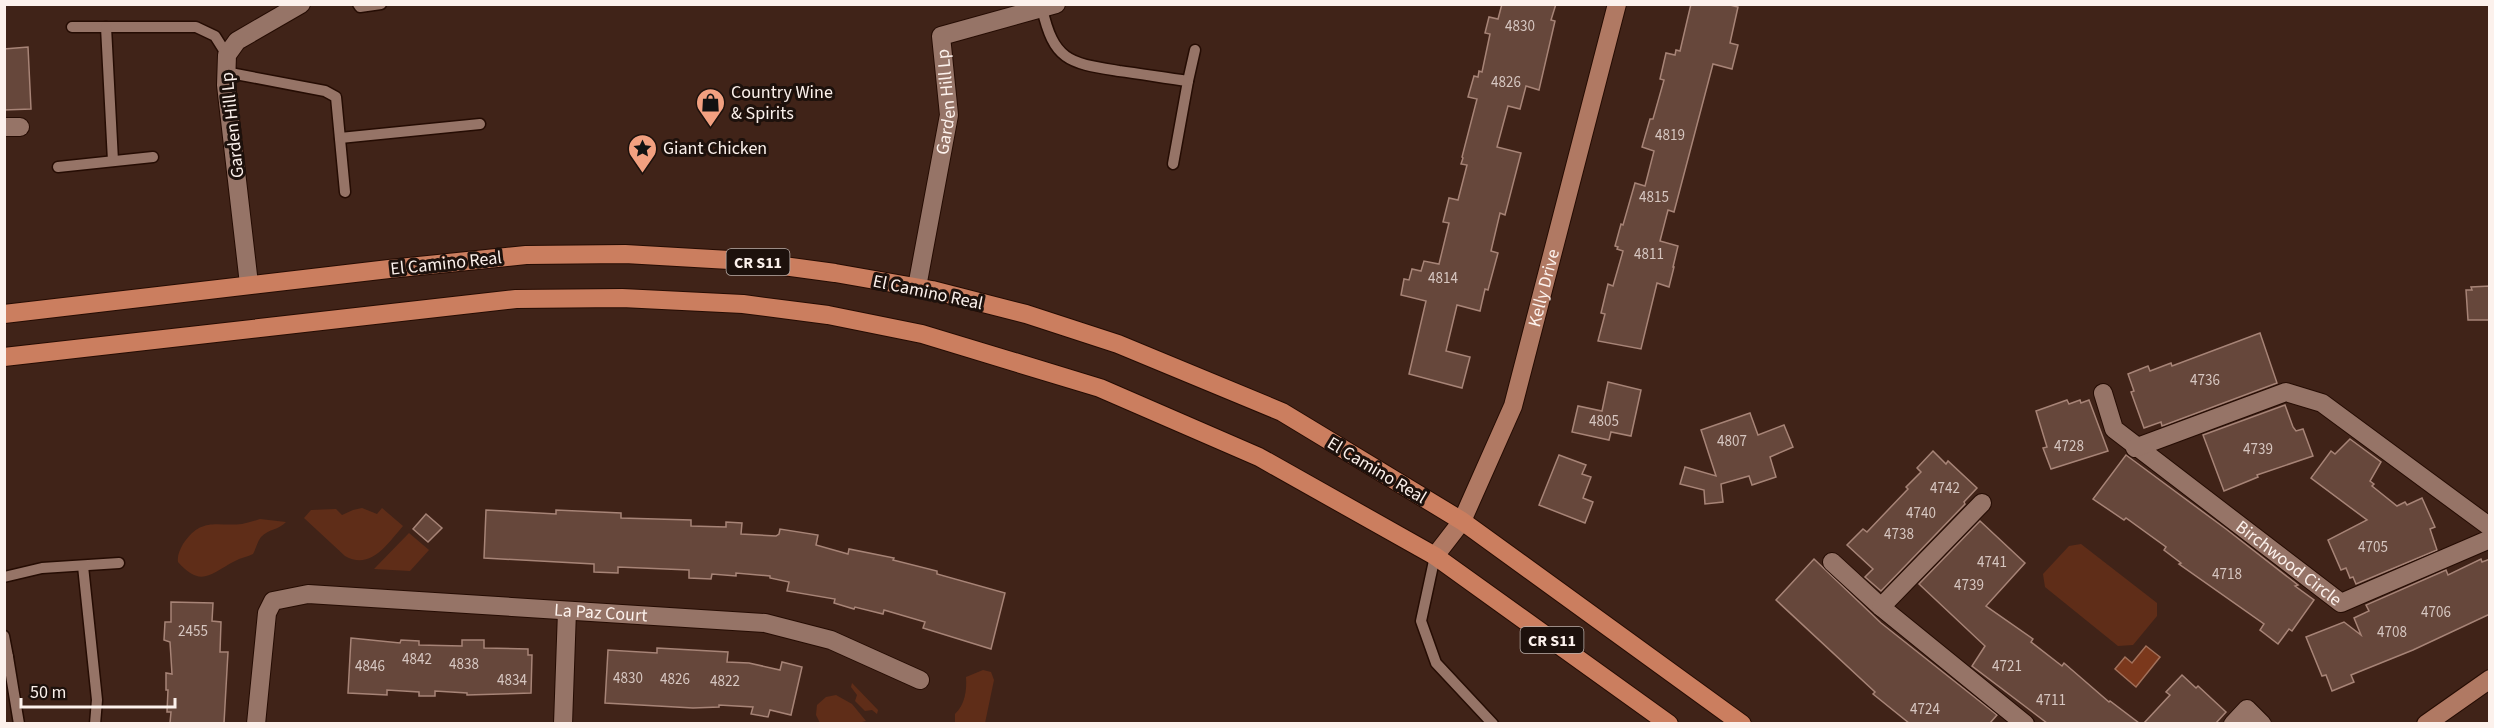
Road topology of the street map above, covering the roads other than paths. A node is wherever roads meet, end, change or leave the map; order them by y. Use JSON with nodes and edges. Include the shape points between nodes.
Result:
{"nodes":[{"id":1,"x":301,"y":4,"type":"edge"},
{"id":2,"x":358,"y":4,"type":"edge"},
{"id":3,"x":381,"y":4,"type":"edge"},
{"id":4,"x":1617,"y":4,"type":"edge"},
{"id":5,"x":1049,"y":6,"type":"edge"},
{"id":6,"x":72,"y":27,"type":"dead end"},
{"id":7,"x":106,"y":27,"type":"junction"},
{"id":8,"x":1195,"y":50,"type":"dead end"},
{"id":9,"x":226,"y":63,"type":"junction"},
{"id":10,"x":1188,"y":81,"type":"junction"},
{"id":11,"x":480,"y":124,"type":"dead end"},
{"id":12,"x":340,"y":138,"type":"junction"},
{"id":13,"x":153,"y":157,"type":"dead end"},
{"id":14,"x":113,"y":161,"type":"junction"},
{"id":15,"x":1173,"y":164,"type":"dead end"},
{"id":16,"x":58,"y":167,"type":"dead end"},
{"id":17,"x":345,"y":192,"type":"dead end"},
{"id":18,"x":249,"y":284,"type":"junction"},
{"id":19,"x":917,"y":287,"type":"junction"},
{"id":20,"x":4,"y":314,"type":"edge"},
{"id":21,"x":4,"y":357,"type":"edge"},
{"id":22,"x":2103,"y":393,"type":"dead end"},
{"id":23,"x":2135,"y":448,"type":"junction"},
{"id":24,"x":1983,"y":503,"type":"dead end"},
{"id":25,"x":1462,"y":521,"type":"junction"},
{"id":26,"x":2490,"y":527,"type":"edge"},
{"id":27,"x":2490,"y":538,"type":"edge"},
{"id":28,"x":1435,"y":556,"type":"junction"},
{"id":29,"x":1832,"y":562,"type":"dead end"},
{"id":30,"x":119,"y":563,"type":"dead end"},
{"id":31,"x":83,"y":566,"type":"junction"},
{"id":32,"x":4,"y":577,"type":"edge"},
{"id":33,"x":1881,"y":607,"type":"junction"},
{"id":34,"x":567,"y":611,"type":"junction"},
{"id":35,"x":4,"y":636,"type":"edge"},
{"id":36,"x":6,"y":657,"type":"edge"},
{"id":37,"x":2490,"y":679,"type":"edge"},
{"id":38,"x":920,"y":680,"type":"dead end"},
{"id":39,"x":19,"y":723,"type":"edge"},
{"id":40,"x":95,"y":723,"type":"edge"},
{"id":41,"x":256,"y":723,"type":"edge"},
{"id":42,"x":563,"y":723,"type":"edge"},
{"id":43,"x":1493,"y":723,"type":"edge"},
{"id":44,"x":1669,"y":723,"type":"edge"},
{"id":45,"x":1742,"y":723,"type":"edge"},
{"id":46,"x":2025,"y":723,"type":"edge"},
{"id":47,"x":2233,"y":723,"type":"edge"},
{"id":48,"x":2262,"y":723,"type":"edge"},
{"id":49,"x":2426,"y":723,"type":"edge"}],
"edges":[{"from":1,"to":9,"type":"street","name":"Garden Hill Lp","via":[[237,41]]},
{"from":2,"to":3,"type":"lane","via":[[360,8]]},
{"from":4,"to":25,"type":"street","name":"Kelly Drive","via":[[1514,406]]},
{"from":5,"to":10,"type":"lane","via":[[1047,32],[1056,46],[1078,64]]},
{"from":5,"to":19,"type":"street","name":"Garden Hill Lp","via":[[941,36],[949,115]]},
{"from":6,"to":7,"type":"lane"},
{"from":7,"to":9,"type":"lane","via":[[196,27],[214,36]]},
{"from":7,"to":14,"type":"lane"},
{"from":8,"to":10,"type":"lane"},
{"from":9,"to":12,"type":"lane","via":[[336,97]]},
{"from":9,"to":18,"type":"street","name":"Garden Hill Lp"},
{"from":10,"to":15,"type":"lane"},
{"from":11,"to":12,"type":"lane"},
{"from":12,"to":17,"type":"lane"},
{"from":13,"to":14,"type":"lane"},
{"from":14,"to":16,"type":"lane"},
{"from":18,"to":19,"type":"main road","name":"El Camino Real","number":"CR S11","via":[[526,255],[625,254],[747,261]]},
{"from":18,"to":20,"type":"main road","name":"El Camino Real","number":"CR S11"},
{"from":19,"to":25,"type":"main road","name":"El Camino Real","number":"CR S11","via":[[1026,314],[1118,344],[1282,412]]},
{"from":21,"to":28,"type":"main road","number":"CR S11","via":[[516,299],[732,303],[828,315],[922,334],[1100,388],[1259,457]]},
{"from":22,"to":23,"type":"street","name":"Birchwood Circle","via":[[2114,429]]},
{"from":23,"to":26,"type":"street","via":[[2286,392],[2322,403]]},
{"from":23,"to":27,"type":"street","name":"Birchwood Circle","via":[[2341,603]]},
{"from":24,"to":33,"type":"street"},
{"from":25,"to":28,"type":"street","name":"Kelly Drive"},
{"from":25,"to":45,"type":"main road","name":"El Camino Real","number":"CR S11"},
{"from":28,"to":43,"type":"lane","via":[[1421,621],[1436,663]]},
{"from":28,"to":44,"type":"main road","number":"CR S11"},
{"from":29,"to":33,"type":"street"},
{"from":30,"to":31,"type":"lane"},
{"from":31,"to":32,"type":"lane","via":[[42,568]]},
{"from":31,"to":40,"type":"lane","via":[[97,700]]},
{"from":33,"to":46,"type":"street"},
{"from":34,"to":38,"type":"street","name":"La Paz Court","via":[[765,623],[831,640]]},
{"from":34,"to":41,"type":"street","name":"La Paz Court","via":[[308,594],[273,601],[263,632]]},
{"from":34,"to":42,"type":"street"},
{"from":35,"to":36,"type":"lane"},
{"from":36,"to":39,"type":"lane"},
{"from":37,"to":49,"type":"street"},
{"from":47,"to":48,"type":"street","via":[[2247,709]]}]}
